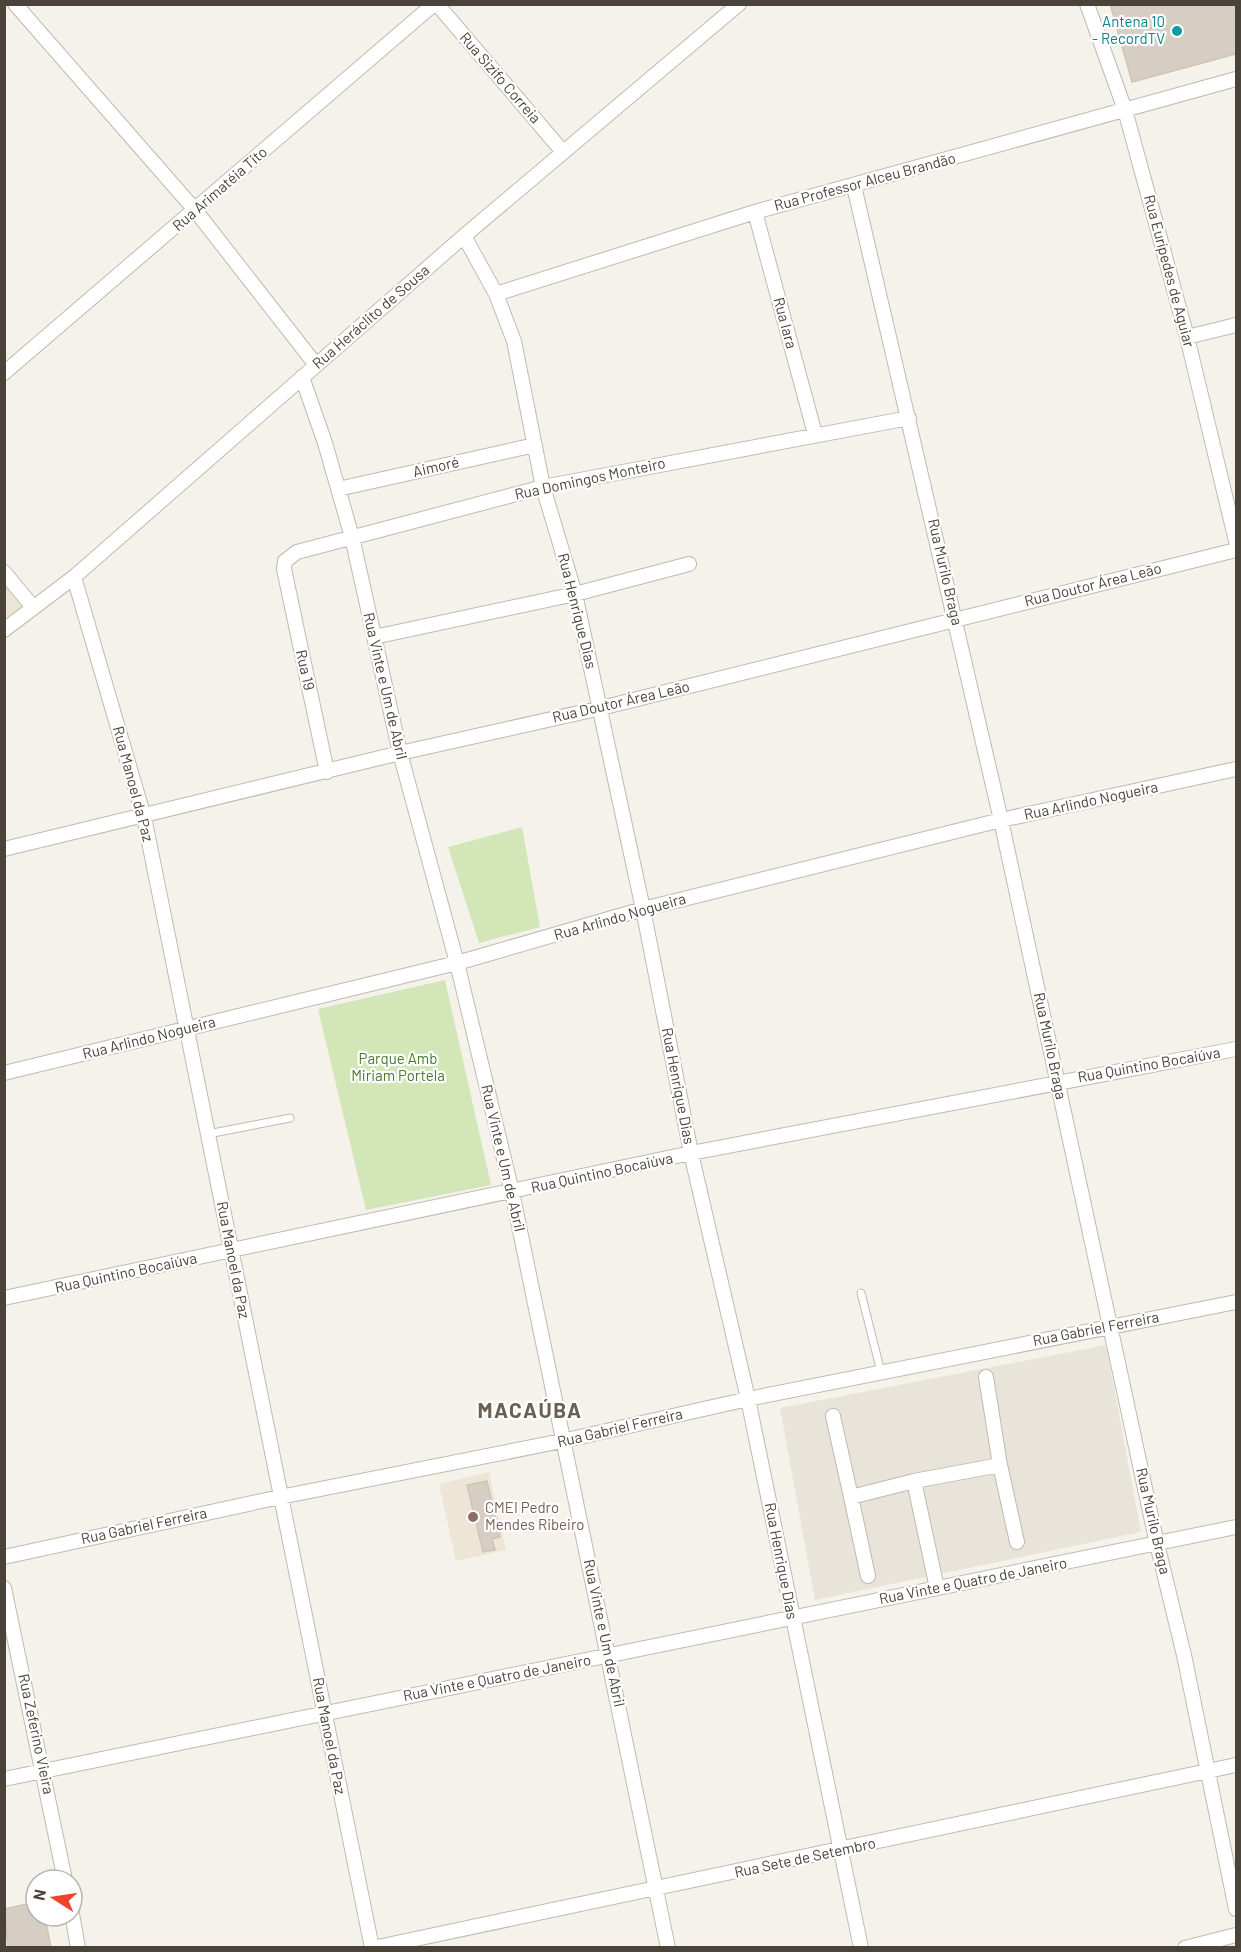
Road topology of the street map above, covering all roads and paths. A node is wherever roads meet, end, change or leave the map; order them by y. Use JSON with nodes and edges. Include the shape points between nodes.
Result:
{"nodes":[{"id":1,"x":15,"y":4,"type":"edge"},
{"id":2,"x":435,"y":4,"type":"edge"},
{"id":3,"x":1087,"y":4,"type":"edge"},
{"id":4,"x":737,"y":5,"type":"edge"},
{"id":5,"x":1236,"y":79,"type":"edge"},
{"id":6,"x":1125,"y":110,"type":"junction"},
{"id":7,"x":563,"y":152,"type":"junction"},
{"id":8,"x":854,"y":186,"type":"junction"},
{"id":9,"x":195,"y":210,"type":"junction"},
{"id":10,"x":755,"y":212,"type":"junction"},
{"id":11,"x":464,"y":236,"type":"junction"},
{"id":12,"x":496,"y":294,"type":"junction"},
{"id":13,"x":1236,"y":325,"type":"edge"},
{"id":14,"x":1187,"y":337,"type":"junction"},
{"id":15,"x":316,"y":365,"type":"junction"},
{"id":16,"x":4,"y":373,"type":"edge"},
{"id":17,"x":302,"y":377,"type":"junction"},
{"id":18,"x":909,"y":418,"type":"junction"},
{"id":19,"x":815,"y":434,"type":"junction"},
{"id":20,"x":535,"y":445,"type":"junction"},
{"id":21,"x":543,"y":487,"type":"junction"},
{"id":22,"x":338,"y":489,"type":"junction"},
{"id":23,"x":352,"y":537,"type":"junction"},
{"id":24,"x":1236,"y":541,"type":"edge"},
{"id":25,"x":1236,"y":550,"type":"edge"},
{"id":26,"x":689,"y":564,"type":"dead end"},
{"id":27,"x":284,"y":568,"type":"joint"},
{"id":28,"x":4,"y":572,"type":"edge"},
{"id":29,"x":74,"y":577,"type":"junction"},
{"id":30,"x":575,"y":594,"type":"junction"},
{"id":31,"x":32,"y":606,"type":"junction"},
{"id":32,"x":956,"y":620,"type":"junction"},
{"id":33,"x":4,"y":630,"type":"edge"},
{"id":34,"x":374,"y":638,"type":"junction"},
{"id":35,"x":601,"y":708,"type":"junction"},
{"id":36,"x":400,"y":753,"type":"junction"},
{"id":37,"x":1236,"y":769,"type":"edge"},
{"id":38,"x":327,"y":772,"type":"junction"},
{"id":39,"x":144,"y":817,"type":"junction"},
{"id":40,"x":1001,"y":820,"type":"junction"},
{"id":41,"x":4,"y":849,"type":"edge"},
{"id":42,"x":643,"y":909,"type":"junction"},
{"id":43,"x":457,"y":963,"type":"junction"},
{"id":44,"x":187,"y":1028,"type":"junction"},
{"id":45,"x":1236,"y":1049,"type":"edge"},
{"id":46,"x":4,"y":1073,"type":"edge"},
{"id":47,"x":1058,"y":1081,"type":"junction"},
{"id":48,"x":290,"y":1118,"type":"dead end"},
{"id":49,"x":208,"y":1134,"type":"junction"},
{"id":50,"x":692,"y":1153,"type":"junction"},
{"id":51,"x":512,"y":1192,"type":"junction"},
{"id":52,"x":231,"y":1251,"type":"junction"},
{"id":53,"x":861,"y":1293,"type":"dead end"},
{"id":54,"x":4,"y":1298,"type":"edge"},
{"id":55,"x":1236,"y":1302,"type":"edge"},
{"id":56,"x":1110,"y":1326,"type":"junction"},
{"id":57,"x":881,"y":1372,"type":"junction"},
{"id":58,"x":986,"y":1377,"type":"dead end"},
{"id":59,"x":748,"y":1399,"type":"junction"},
{"id":60,"x":833,"y":1416,"type":"dead end"},
{"id":61,"x":562,"y":1442,"type":"junction"},
{"id":62,"x":1000,"y":1465,"type":"junction"},
{"id":63,"x":914,"y":1480,"type":"junction"},
{"id":64,"x":280,"y":1497,"type":"junction"},
{"id":65,"x":851,"y":1497,"type":"junction"},
{"id":66,"x":1236,"y":1527,"type":"edge"},
{"id":67,"x":1017,"y":1542,"type":"dead end"},
{"id":68,"x":1157,"y":1544,"type":"junction"},
{"id":69,"x":4,"y":1557,"type":"edge"},
{"id":70,"x":868,"y":1576,"type":"dead end"},
{"id":71,"x":4,"y":1588,"type":"edge"},
{"id":72,"x":937,"y":1588,"type":"junction"},
{"id":73,"x":792,"y":1617,"type":"junction"},
{"id":74,"x":610,"y":1656,"type":"junction"},
{"id":75,"x":324,"y":1713,"type":"junction"},
{"id":76,"x":1236,"y":1765,"type":"edge"},
{"id":77,"x":44,"y":1771,"type":"junction"},
{"id":78,"x":1207,"y":1772,"type":"junction"},
{"id":79,"x":4,"y":1779,"type":"edge"},
{"id":80,"x":841,"y":1851,"type":"junction"},
{"id":81,"x":63,"y":1868,"type":"edge"},
{"id":82,"x":658,"y":1888,"type":"junction"},
{"id":83,"x":1236,"y":1909,"type":"edge"},
{"id":84,"x":75,"y":1928,"type":"edge"},
{"id":85,"x":1236,"y":1935,"type":"edge"},
{"id":86,"x":78,"y":1947,"type":"edge"},
{"id":87,"x":372,"y":1947,"type":"edge"},
{"id":88,"x":668,"y":1947,"type":"edge"},
{"id":89,"x":861,"y":1947,"type":"edge"},
{"id":90,"x":1185,"y":1947,"type":"edge"}],
"edges":[{"from":1,"to":9,"type":"street"},
{"from":2,"to":7,"type":"street","name":"Rua Sizifo Correia"},
{"from":2,"to":9,"type":"street","name":"Rua Arimatéia Tito"},
{"from":3,"to":6,"type":"street","name":"Rua Eurípedes de Aguiar"},
{"from":4,"to":7,"type":"street","name":"Rua Heráclito de Sousa"},
{"from":5,"to":6,"type":"street","name":"Rua Professor Alceu Brandão"},
{"from":6,"to":8,"type":"street","name":"Rua Professor Alceu Brandão"},
{"from":6,"to":14,"type":"street","name":"Rua Eurípedes de Aguiar"},
{"from":7,"to":11,"type":"street","name":"Rua Heráclito de Sousa"},
{"from":8,"to":10,"type":"street","name":"Rua Professor Alceu Brandão"},
{"from":8,"to":18,"type":"street","name":"Rua Murilo Braga"},
{"from":9,"to":15,"type":"street"},
{"from":9,"to":16,"type":"street","name":"Rua Arimatéia Tito"},
{"from":10,"to":12,"type":"street","name":"Rua Professor Alceu Brandão"},
{"from":10,"to":19,"type":"street","name":"Rua Iara"},
{"from":11,"to":12,"type":"street","name":"Rua Henrique Dias"},
{"from":11,"to":15,"type":"street","name":"Rua Heráclito de Sousa"},
{"from":12,"to":20,"type":"street","name":"Rua Henrique Dias","via":[[514,341]]},
{"from":13,"to":14,"type":"street"},
{"from":14,"to":24,"type":"street","name":"Rua Eurípedes de Aguiar"},
{"from":15,"to":17,"type":"street","name":"Rua Heráclito de Sousa"},
{"from":17,"to":22,"type":"street","name":"Rua Vinte e Um de Abril"},
{"from":17,"to":29,"type":"street","name":"Rua Heráclito de Sousa"},
{"from":18,"to":19,"type":"street","name":"Rua Domingos Monteiro"},
{"from":18,"to":32,"type":"street","name":"Rua Murilo Braga"},
{"from":19,"to":21,"type":"street","name":"Rua Domingos Monteiro"},
{"from":20,"to":21,"type":"street","name":"Rua Henrique Dias"},
{"from":20,"to":22,"type":"street","name":"Aimoré"},
{"from":21,"to":23,"type":"street","name":"Rua Domingos Monteiro"},
{"from":21,"to":30,"type":"street","name":"Rua Henrique Dias"},
{"from":22,"to":23,"type":"street","name":"Rua Vinte e Um de Abril"},
{"from":23,"to":27,"type":"street","name":"Rua Domingos Monteiro","via":[[297,552],[289,556]]},
{"from":23,"to":34,"type":"street","name":"Rua Vinte e Um de Abril"},
{"from":25,"to":32,"type":"street","name":"Rua Doutor Área Leão"},
{"from":26,"to":30,"type":"street"},
{"from":27,"to":38,"type":"street","name":"Rua 19"},
{"from":28,"to":31,"type":"street"},
{"from":29,"to":31,"type":"street","name":"Rua Heráclito de Sousa"},
{"from":29,"to":39,"type":"street","name":"Rua Manoel da Paz"},
{"from":30,"to":34,"type":"street"},
{"from":30,"to":35,"type":"street","name":"Rua Henrique Dias"},
{"from":31,"to":33,"type":"street","name":"Rua Heráclito de Sousa"},
{"from":32,"to":35,"type":"street","name":"Rua Doutor Área Leão"},
{"from":32,"to":40,"type":"street","name":"Rua Murilo Braga"},
{"from":34,"to":36,"type":"street","name":"Rua Vinte e Um de Abril"},
{"from":35,"to":36,"type":"street","name":"Rua Doutor Área Leão"},
{"from":35,"to":42,"type":"street","name":"Rua Henrique Dias"},
{"from":36,"to":38,"type":"street","name":"Rua Doutor Área Leão"},
{"from":36,"to":43,"type":"street","name":"Rua Vinte e Um de Abril"},
{"from":37,"to":40,"type":"street","name":"Rua Arlindo Nogueira"},
{"from":38,"to":39,"type":"street","name":"Rua Doutor Área Leão"},
{"from":39,"to":41,"type":"street","name":"Rua Doutor Área Leão"},
{"from":39,"to":44,"type":"street","name":"Rua Manoel da Paz"},
{"from":40,"to":42,"type":"street","name":"Rua Arlindo Nogueira"},
{"from":40,"to":47,"type":"street","name":"Rua Murilo Braga"},
{"from":42,"to":43,"type":"street","name":"Rua Arlindo Nogueira"},
{"from":42,"to":50,"type":"street","name":"Rua Henrique Dias"},
{"from":43,"to":44,"type":"street","name":"Rua Arlindo Nogueira"},
{"from":43,"to":51,"type":"street","name":"Rua Vinte e Um de Abril"},
{"from":44,"to":46,"type":"street","name":"Rua Arlindo Nogueira"},
{"from":44,"to":49,"type":"street","name":"Rua Manoel da Paz"},
{"from":45,"to":47,"type":"street","name":"Rua Quintino Bocaiúva"},
{"from":47,"to":50,"type":"street","name":"Rua Quintino Bocaiúva"},
{"from":47,"to":56,"type":"street","name":"Rua Murilo Braga"},
{"from":48,"to":49,"type":"lane"},
{"from":49,"to":52,"type":"street","name":"Rua Manoel da Paz"},
{"from":50,"to":51,"type":"street","name":"Rua Quintino Bocaiúva"},
{"from":50,"to":59,"type":"street","name":"Rua Henrique Dias"},
{"from":51,"to":52,"type":"street","name":"Rua Quintino Bocaiúva"},
{"from":51,"to":61,"type":"street","name":"Rua Vinte e Um de Abril"},
{"from":52,"to":54,"type":"street","name":"Rua Quintino Bocaiúva"},
{"from":52,"to":64,"type":"street","name":"Rua Manoel da Paz"},
{"from":53,"to":57,"type":"lane"},
{"from":55,"to":56,"type":"street","name":"Rua Gabriel Ferreira"},
{"from":56,"to":57,"type":"street","name":"Rua Gabriel Ferreira"},
{"from":56,"to":68,"type":"street","name":"Rua Murilo Braga"},
{"from":57,"to":59,"type":"street","name":"Rua Gabriel Ferreira"},
{"from":58,"to":62,"type":"street"},
{"from":59,"to":61,"type":"street","name":"Rua Gabriel Ferreira"},
{"from":59,"to":73,"type":"street","name":"Rua Henrique Dias"},
{"from":60,"to":65,"type":"street"},
{"from":61,"to":64,"type":"street","name":"Rua Gabriel Ferreira"},
{"from":61,"to":74,"type":"street","name":"Rua Vinte e Um de Abril"},
{"from":62,"to":63,"type":"street"},
{"from":62,"to":67,"type":"street"},
{"from":63,"to":65,"type":"street"},
{"from":63,"to":72,"type":"street"},
{"from":64,"to":69,"type":"street","name":"Rua Gabriel Ferreira"},
{"from":64,"to":75,"type":"street","name":"Rua Manoel da Paz"},
{"from":65,"to":70,"type":"street"},
{"from":66,"to":68,"type":"street","name":"Rua Vinte e Quatro de Janeiro"},
{"from":68,"to":72,"type":"street","name":"Rua Vinte e Quatro de Janeiro"},
{"from":68,"to":78,"type":"street","name":"Rua Murilo Braga"},
{"from":71,"to":77,"type":"street","name":"Rua Zeferino Vieira"},
{"from":72,"to":73,"type":"street","name":"Rua Vinte e Quatro de Janeiro"},
{"from":73,"to":74,"type":"street","name":"Rua Vinte e Quatro de Janeiro"},
{"from":73,"to":80,"type":"street","name":"Rua Henrique Dias"},
{"from":74,"to":75,"type":"street","name":"Rua Vinte e Quatro de Janeiro"},
{"from":74,"to":82,"type":"street","name":"Rua Vinte e Um de Abril"},
{"from":75,"to":77,"type":"street","name":"Rua Vinte e Quatro de Janeiro"},
{"from":75,"to":87,"type":"street","name":"Rua Manoel da Paz"},
{"from":76,"to":78,"type":"street","name":"Rua Sete de Setembro"},
{"from":77,"to":79,"type":"street","name":"Rua Vinte e Quatro de Janeiro"},
{"from":77,"to":81,"type":"street","name":"Rua Zeferino Vieira"},
{"from":78,"to":80,"type":"street","name":"Rua Sete de Setembro"},
{"from":78,"to":83,"type":"street","name":"Rua Murilo Braga"},
{"from":80,"to":82,"type":"street","name":"Rua Sete de Setembro"},
{"from":80,"to":89,"type":"street","name":"Rua Henrique Dias"},
{"from":82,"to":87,"type":"street","name":"Rua Sete de Setembro"},
{"from":82,"to":88,"type":"street","name":"Rua Vinte e Um de Abril"},
{"from":84,"to":86,"type":"street"},
{"from":85,"to":90,"type":"street"}]}
